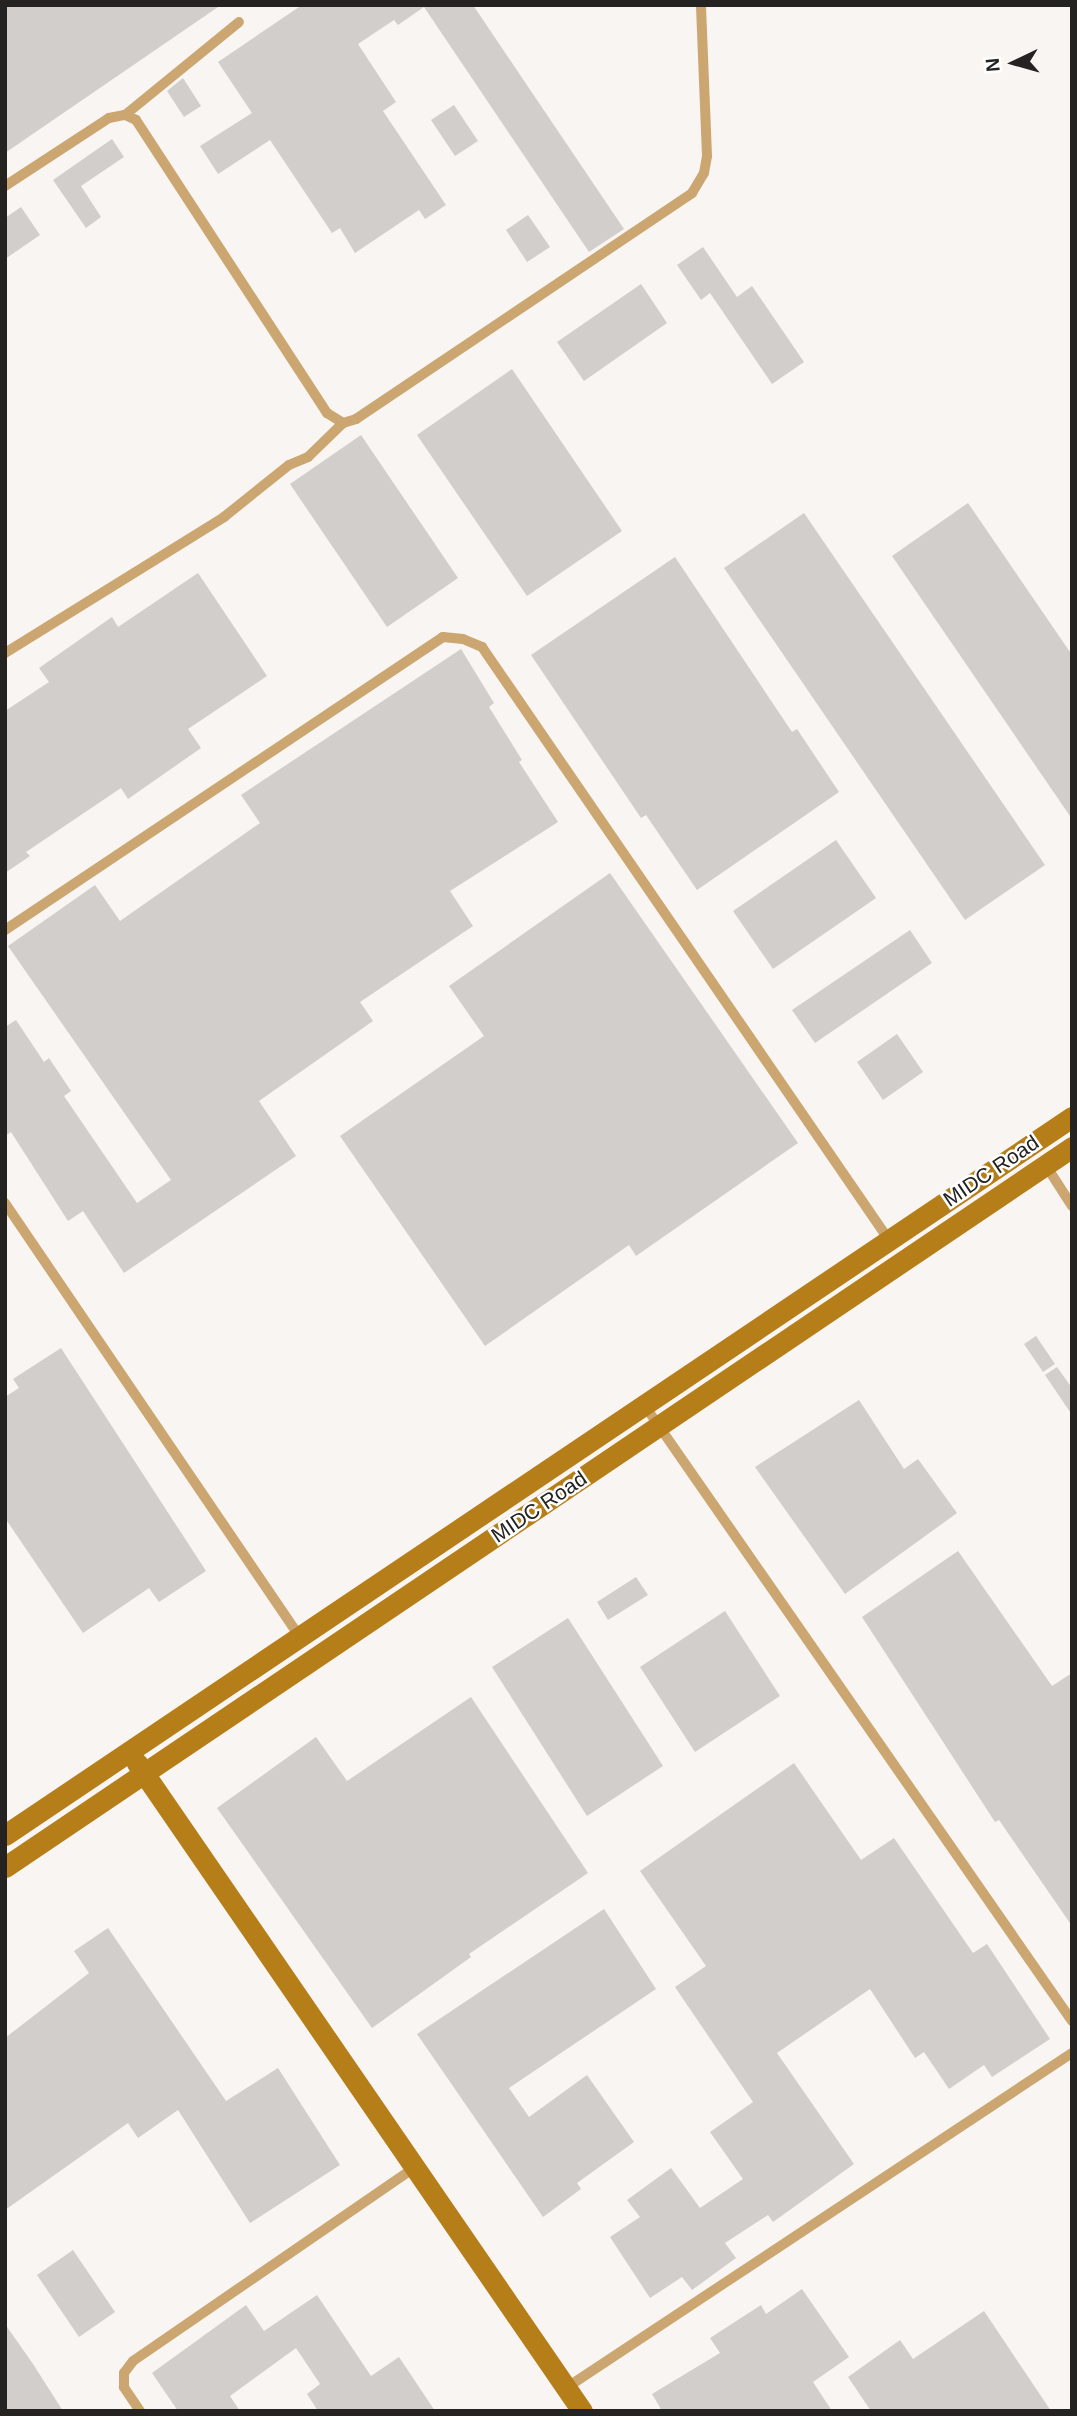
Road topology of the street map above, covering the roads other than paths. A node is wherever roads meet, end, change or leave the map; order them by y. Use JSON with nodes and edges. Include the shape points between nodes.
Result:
{"nodes":[{"id":1,"x":701,"y":5,"type":"edge"},
{"id":2,"x":239,"y":22,"type":"dead end"},
{"id":3,"x":125,"y":115,"type":"junction"},
{"id":4,"x":5,"y":186,"type":"edge"},
{"id":5,"x":343,"y":423,"type":"junction"},
{"id":6,"x":5,"y":653,"type":"edge"},
{"id":7,"x":5,"y":930,"type":"edge"},
{"id":8,"x":1072,"y":1117,"type":"edge"},
{"id":9,"x":1072,"y":1147,"type":"edge"},
{"id":10,"x":1045,"y":1164,"type":"junction"},
{"id":11,"x":5,"y":1203,"type":"edge"},
{"id":12,"x":1072,"y":1206,"type":"edge"},
{"id":13,"x":889,"y":1240,"type":"junction"},
{"id":14,"x":645,"y":1406,"type":"junction"},
{"id":15,"x":659,"y":1426,"type":"junction"},
{"id":16,"x":299,"y":1636,"type":"junction"},
{"id":17,"x":128,"y":1749,"type":"junction"},
{"id":18,"x":144,"y":1773,"type":"junction"},
{"id":19,"x":5,"y":1835,"type":"edge"},
{"id":20,"x":5,"y":1867,"type":"edge"},
{"id":21,"x":1072,"y":2021,"type":"edge"},
{"id":22,"x":1072,"y":2053,"type":"edge"},
{"id":23,"x":414,"y":2168,"type":"junction"},
{"id":24,"x":566,"y":2388,"type":"junction"},
{"id":25,"x":141,"y":2411,"type":"edge"},
{"id":26,"x":582,"y":2411,"type":"edge"}],
"edges":[{"from":1,"to":5,"type":"lane","via":[[707,156],[704,173],[692,193],[356,419]]},
{"from":2,"to":3,"type":"lane"},
{"from":3,"to":4,"type":"lane","via":[[109,118]]},
{"from":3,"to":5,"type":"lane","via":[[136,120],[327,413]]},
{"from":5,"to":6,"type":"lane","via":[[308,457],[289,465],[224,517]]},
{"from":7,"to":13,"type":"lane","via":[[443,637],[463,639],[482,647]]},
{"from":8,"to":13,"type":"street","name":"MIDC Road"},
{"from":9,"to":10,"type":"street","name":"MIDC Road"},
{"from":10,"to":12,"type":"lane"},
{"from":10,"to":15,"type":"street","name":"MIDC Road"},
{"from":11,"to":16,"type":"lane"},
{"from":13,"to":14,"type":"street","name":"MIDC Road"},
{"from":14,"to":15,"type":"lane"},
{"from":14,"to":16,"type":"street","name":"MIDC Road"},
{"from":15,"to":18,"type":"street","name":"MIDC Road"},
{"from":15,"to":21,"type":"lane"},
{"from":16,"to":17,"type":"street","name":"MIDC Road"},
{"from":17,"to":18,"type":"street"},
{"from":17,"to":19,"type":"street","name":"MIDC Road"},
{"from":18,"to":20,"type":"street","name":"MIDC Road"},
{"from":18,"to":23,"type":"street"},
{"from":22,"to":24,"type":"lane"},
{"from":23,"to":24,"type":"street"},
{"from":23,"to":25,"type":"lane","via":[[133,2361],[124,2373],[124,2387]]},
{"from":24,"to":26,"type":"street"}]}
